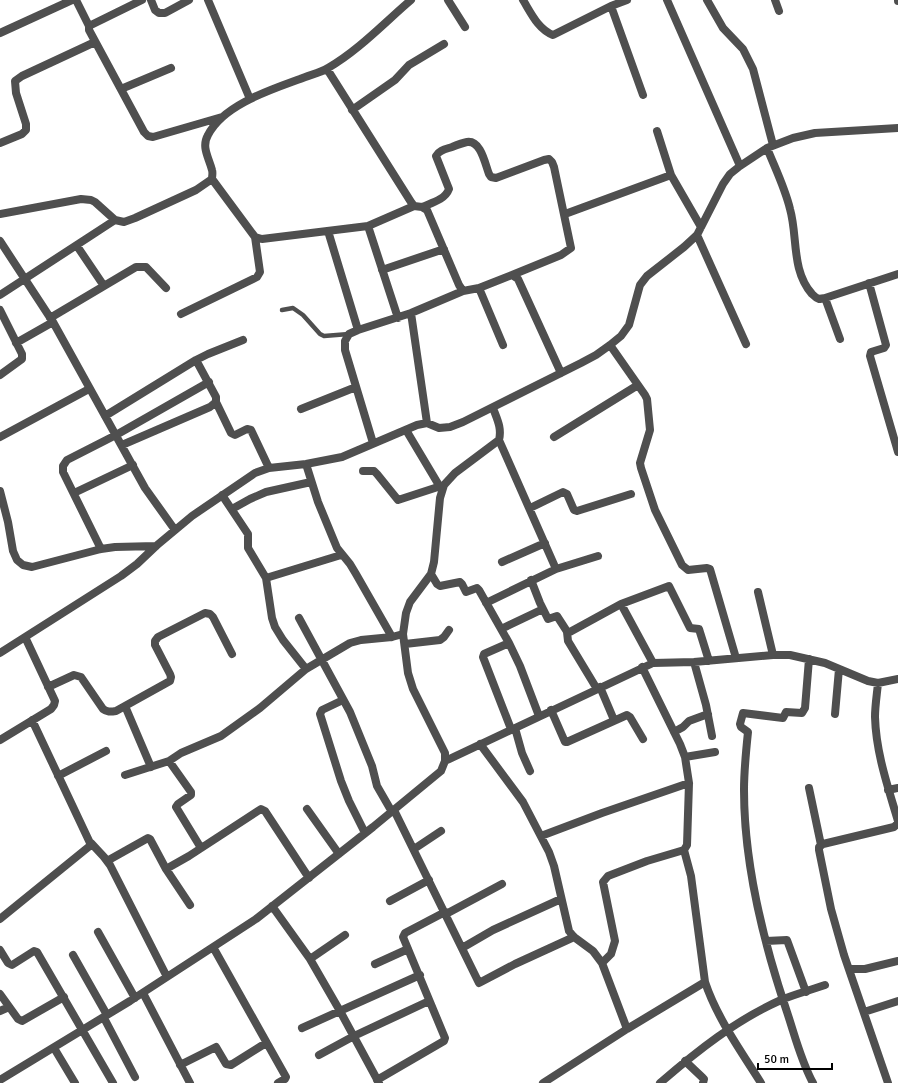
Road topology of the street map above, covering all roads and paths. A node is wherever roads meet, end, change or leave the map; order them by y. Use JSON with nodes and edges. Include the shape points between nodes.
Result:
{"nodes":[{"id":1,"x":72,"y":0,"type":"edge"},
{"id":2,"x":76,"y":0,"type":"edge"},
{"id":3,"x":142,"y":0,"type":"edge"},
{"id":4,"x":151,"y":0,"type":"edge"},
{"id":5,"x":189,"y":0,"type":"edge"},
{"id":6,"x":208,"y":0,"type":"edge"},
{"id":7,"x":411,"y":0,"type":"edge"},
{"id":8,"x":448,"y":0,"type":"edge"},
{"id":9,"x":523,"y":0,"type":"edge"},
{"id":10,"x":627,"y":0,"type":"edge"},
{"id":11,"x":667,"y":0,"type":"edge"},
{"id":12,"x":707,"y":0,"type":"edge"},
{"id":13,"x":774,"y":0,"type":"edge"},
{"id":14,"x":611,"y":6,"type":"junction"},
{"id":15,"x":780,"y":11,"type":"dead end"},
{"id":16,"x":89,"y":26,"type":"junction"},
{"id":17,"x":464,"y":26,"type":"dead end"},
{"id":18,"x":0,"y":33,"type":"edge"},
{"id":19,"x":95,"y":42,"type":"junction"},
{"id":20,"x":444,"y":44,"type":"dead end"},
{"id":21,"x":171,"y":68,"type":"dead end"},
{"id":22,"x":327,"y":68,"type":"junction"},
{"id":23,"x":121,"y":89,"type":"junction"},
{"id":24,"x":643,"y":95,"type":"dead end"},
{"id":25,"x":250,"y":99,"type":"junction"},
{"id":26,"x":352,"y":110,"type":"junction"},
{"id":27,"x":223,"y":117,"type":"junction"},
{"id":28,"x":898,"y":128,"type":"edge"},
{"id":29,"x":657,"y":131,"type":"dead end"},
{"id":30,"x":0,"y":142,"type":"edge"},
{"id":31,"x":770,"y":146,"type":"junction"},
{"id":32,"x":740,"y":166,"type":"junction"},
{"id":33,"x":671,"y":175,"type":"junction"},
{"id":34,"x":212,"y":179,"type":"junction"},
{"id":35,"x":418,"y":207,"type":"junction"},
{"id":36,"x":0,"y":214,"type":"edge"},
{"id":37,"x":565,"y":214,"type":"junction"},
{"id":38,"x":115,"y":220,"type":"junction"},
{"id":39,"x":368,"y":226,"type":"junction"},
{"id":40,"x":701,"y":227,"type":"junction"},
{"id":41,"x":328,"y":232,"type":"junction"},
{"id":42,"x":697,"y":235,"type":"junction"},
{"id":43,"x":255,"y":237,"type":"junction"},
{"id":44,"x":0,"y":241,"type":"edge"},
{"id":45,"x":77,"y":246,"type":"junction"},
{"id":46,"x":444,"y":249,"type":"junction"},
{"id":47,"x":382,"y":270,"type":"junction"},
{"id":48,"x":898,"y":274,"type":"edge"},
{"id":49,"x":512,"y":275,"type":"junction"},
{"id":50,"x":24,"y":279,"type":"junction"},
{"id":51,"x":869,"y":283,"type":"junction"},
{"id":52,"x":104,"y":286,"type":"junction"},
{"id":53,"x":166,"y":288,"type":"dead end"},
{"id":54,"x":479,"y":288,"type":"junction"},
{"id":55,"x":464,"y":291,"type":"junction"},
{"id":56,"x":0,"y":295,"type":"edge"},
{"id":57,"x":825,"y":298,"type":"junction"},
{"id":58,"x":0,"y":310,"type":"edge"},
{"id":59,"x":282,"y":310,"type":"dead end"},
{"id":60,"x":411,"y":313,"type":"junction"},
{"id":61,"x":181,"y":314,"type":"dead end"},
{"id":62,"x":398,"y":318,"type":"junction"},
{"id":63,"x":51,"y":320,"type":"junction"},
{"id":64,"x":358,"y":330,"type":"junction"},
{"id":65,"x":349,"y":334,"type":"junction"},
{"id":66,"x":840,"y":339,"type":"dead end"},
{"id":67,"x":243,"y":340,"type":"dead end"},
{"id":68,"x":16,"y":343,"type":"junction"},
{"id":69,"x":746,"y":344,"type":"dead end"},
{"id":70,"x":503,"y":345,"type":"dead end"},
{"id":71,"x":610,"y":345,"type":"junction"},
{"id":72,"x":196,"y":360,"type":"junction"},
{"id":73,"x":561,"y":373,"type":"junction"},
{"id":74,"x":0,"y":375,"type":"edge"},
{"id":75,"x":209,"y":382,"type":"junction"},
{"id":76,"x":638,"y":385,"type":"junction"},
{"id":77,"x":356,"y":388,"type":"junction"},
{"id":78,"x":89,"y":389,"type":"junction"},
{"id":79,"x":216,"y":402,"type":"junction"},
{"id":80,"x":493,"y":408,"type":"junction"},
{"id":81,"x":301,"y":410,"type":"dead end"},
{"id":82,"x":105,"y":416,"type":"junction"},
{"id":83,"x":428,"y":423,"type":"junction"},
{"id":84,"x":406,"y":430,"type":"junction"},
{"id":85,"x":116,"y":435,"type":"junction"},
{"id":86,"x":0,"y":437,"type":"edge"},
{"id":87,"x":554,"y":437,"type":"dead end"},
{"id":88,"x":499,"y":440,"type":"junction"},
{"id":89,"x":374,"y":443,"type":"junction"},
{"id":90,"x":122,"y":446,"type":"junction"},
{"id":91,"x":898,"y":452,"type":"edge"},
{"id":92,"x":306,"y":464,"type":"junction"},
{"id":93,"x":133,"y":465,"type":"junction"},
{"id":94,"x":269,"y":468,"type":"junction"},
{"id":95,"x":363,"y":471,"type":"dead end"},
{"id":96,"x":311,"y":482,"type":"junction"},
{"id":97,"x":442,"y":486,"type":"junction"},
{"id":98,"x":0,"y":491,"type":"edge"},
{"id":99,"x":74,"y":493,"type":"junction"},
{"id":100,"x":631,"y":494,"type":"dead end"},
{"id":101,"x":222,"y":495,"type":"junction"},
{"id":102,"x":530,"y":508,"type":"junction"},
{"id":103,"x":232,"y":509,"type":"junction"},
{"id":104,"x":4,"y":524,"type":"edge"},
{"id":105,"x":174,"y":530,"type":"junction"},
{"id":106,"x":545,"y":543,"type":"junction"},
{"id":107,"x":156,"y":546,"type":"junction"},
{"id":108,"x":101,"y":549,"type":"junction"},
{"id":109,"x":342,"y":555,"type":"junction"},
{"id":110,"x":598,"y":556,"type":"dead end"},
{"id":111,"x":502,"y":562,"type":"dead end"},
{"id":112,"x":556,"y":569,"type":"junction"},
{"id":113,"x":431,"y":574,"type":"junction"},
{"id":114,"x":266,"y":578,"type":"junction"},
{"id":115,"x":531,"y":580,"type":"junction"},
{"id":116,"x":758,"y":592,"type":"dead end"},
{"id":117,"x":486,"y":603,"type":"junction"},
{"id":118,"x":621,"y":604,"type":"junction"},
{"id":119,"x":543,"y":609,"type":"junction"},
{"id":120,"x":299,"y":618,"type":"dead end"},
{"id":121,"x":501,"y":629,"type":"junction"},
{"id":122,"x":449,"y":630,"type":"dead end"},
{"id":123,"x":567,"y":632,"type":"junction"},
{"id":124,"x":403,"y":634,"type":"junction"},
{"id":125,"x":25,"y":637,"type":"junction"},
{"id":126,"x":392,"y":637,"type":"junction"},
{"id":127,"x":509,"y":643,"type":"junction"},
{"id":128,"x":405,"y":644,"type":"junction"},
{"id":129,"x":0,"y":653,"type":"edge"},
{"id":130,"x":232,"y":654,"type":"dead end"},
{"id":131,"x":773,"y":655,"type":"junction"},
{"id":132,"x":736,"y":658,"type":"junction"},
{"id":133,"x":809,"y":659,"type":"junction"},
{"id":134,"x":321,"y":660,"type":"junction"},
{"id":135,"x":709,"y":661,"type":"junction"},
{"id":136,"x":694,"y":662,"type":"junction"},
{"id":137,"x":653,"y":663,"type":"junction"},
{"id":138,"x":642,"y":667,"type":"junction"},
{"id":139,"x":306,"y":669,"type":"junction"},
{"id":140,"x":840,"y":669,"type":"junction"},
{"id":141,"x":898,"y":679,"type":"edge"},
{"id":142,"x":878,"y":683,"type":"junction"},
{"id":143,"x":48,"y":687,"type":"junction"},
{"id":144,"x":598,"y":688,"type":"junction"},
{"id":145,"x":343,"y":700,"type":"junction"},
{"id":146,"x":125,"y":706,"type":"junction"},
{"id":147,"x":551,"y":710,"type":"junction"},
{"id":148,"x":708,"y":714,"type":"junction"},
{"id":149,"x":835,"y":714,"type":"dead end"},
{"id":150,"x":539,"y":716,"type":"junction"},
{"id":151,"x":32,"y":720,"type":"junction"},
{"id":152,"x":614,"y":720,"type":"junction"},
{"id":153,"x":513,"y":728,"type":"junction"},
{"id":154,"x":674,"y":732,"type":"junction"},
{"id":155,"x":712,"y":736,"type":"dead end"},
{"id":156,"x":0,"y":740,"type":"edge"},
{"id":157,"x":643,"y":740,"type":"dead end"},
{"id":158,"x":480,"y":744,"type":"junction"},
{"id":159,"x":106,"y":751,"type":"dead end"},
{"id":160,"x":715,"y":752,"type":"dead end"},
{"id":161,"x":685,"y":757,"type":"junction"},
{"id":162,"x":168,"y":761,"type":"junction"},
{"id":163,"x":446,"y":761,"type":"junction"},
{"id":164,"x":151,"y":767,"type":"junction"},
{"id":165,"x":530,"y":771,"type":"dead end"},
{"id":166,"x":125,"y":775,"type":"dead end"},
{"id":167,"x":58,"y":776,"type":"junction"},
{"id":168,"x":689,"y":783,"type":"junction"},
{"id":169,"x":809,"y":788,"type":"dead end"},
{"id":170,"x":898,"y":788,"type":"edge"},
{"id":171,"x":888,"y":790,"type":"junction"},
{"id":172,"x":307,"y":809,"type":"dead end"},
{"id":173,"x":393,"y":811,"type":"junction"},
{"id":174,"x":898,"y":822,"type":"edge"},
{"id":175,"x":440,"y":831,"type":"dead end"},
{"id":176,"x":365,"y":833,"type":"junction"},
{"id":177,"x":541,"y":836,"type":"junction"},
{"id":178,"x":91,"y":843,"type":"junction"},
{"id":179,"x":821,"y":845,"type":"junction"},
{"id":180,"x":201,"y":848,"type":"junction"},
{"id":181,"x":414,"y":849,"type":"junction"},
{"id":182,"x":684,"y":850,"type":"junction"},
{"id":183,"x":339,"y":854,"type":"junction"},
{"id":184,"x":107,"y":861,"type":"junction"},
{"id":185,"x":166,"y":868,"type":"junction"},
{"id":186,"x":309,"y":878,"type":"junction"},
{"id":187,"x":429,"y":880,"type":"junction"},
{"id":188,"x":502,"y":884,"type":"dead end"},
{"id":189,"x":561,"y":899,"type":"junction"},
{"id":190,"x":390,"y":900,"type":"dead end"},
{"id":191,"x":190,"y":905,"type":"dead end"},
{"id":192,"x":272,"y":906,"type":"junction"},
{"id":193,"x":445,"y":913,"type":"junction"},
{"id":194,"x":0,"y":919,"type":"edge"},
{"id":195,"x":98,"y":932,"type":"dead end"},
{"id":196,"x":345,"y":935,"type":"dead end"},
{"id":197,"x":574,"y":937,"type":"junction"},
{"id":198,"x":766,"y":941,"type":"junction"},
{"id":199,"x":213,"y":947,"type":"junction"},
{"id":200,"x":462,"y":948,"type":"junction"},
{"id":201,"x":408,"y":949,"type":"junction"},
{"id":202,"x":0,"y":950,"type":"edge"},
{"id":203,"x":73,"y":955,"type":"dead end"},
{"id":204,"x":310,"y":959,"type":"junction"},
{"id":205,"x":898,"y":961,"type":"edge"},
{"id":206,"x":602,"y":963,"type":"junction"},
{"id":207,"x":375,"y":964,"type":"dead end"},
{"id":208,"x":849,"y":969,"type":"junction"},
{"id":209,"x":420,"y":975,"type":"junction"},
{"id":210,"x":167,"y":977,"type":"junction"},
{"id":211,"x":705,"y":982,"type":"junction"},
{"id":212,"x":825,"y":985,"type":"dead end"},
{"id":213,"x":806,"y":992,"type":"junction"},
{"id":214,"x":143,"y":993,"type":"junction"},
{"id":215,"x":0,"y":994,"type":"edge"},
{"id":216,"x":64,"y":997,"type":"junction"},
{"id":217,"x":135,"y":998,"type":"junction"},
{"id":218,"x":783,"y":999,"type":"junction"},
{"id":219,"x":898,"y":1000,"type":"edge"},
{"id":220,"x":430,"y":1001,"type":"junction"},
{"id":221,"x":9,"y":1006,"type":"junction"},
{"id":222,"x":340,"y":1011,"type":"junction"},
{"id":223,"x":0,"y":1012,"type":"edge"},
{"id":224,"x":864,"y":1012,"type":"junction"},
{"id":225,"x":105,"y":1016,"type":"junction"},
{"id":226,"x":302,"y":1028,"type":"dead end"},
{"id":227,"x":627,"y":1029,"type":"junction"},
{"id":228,"x":728,"y":1029,"type":"junction"},
{"id":229,"x":84,"y":1030,"type":"junction"},
{"id":230,"x":354,"y":1036,"type":"junction"},
{"id":231,"x":266,"y":1043,"type":"junction"},
{"id":232,"x":54,"y":1048,"type":"junction"},
{"id":233,"x":319,"y":1055,"type":"dead end"},
{"id":234,"x":686,"y":1061,"type":"junction"},
{"id":235,"x":180,"y":1064,"type":"junction"},
{"id":236,"x":135,"y":1077,"type":"dead end"},
{"id":237,"x":0,"y":1080,"type":"edge"},
{"id":238,"x":378,"y":1082,"type":"edge"},
{"id":239,"x":75,"y":1083,"type":"edge"},
{"id":240,"x":114,"y":1083,"type":"edge"},
{"id":241,"x":190,"y":1083,"type":"edge"},
{"id":242,"x":278,"y":1083,"type":"edge"},
{"id":243,"x":543,"y":1083,"type":"edge"},
{"id":244,"x":660,"y":1083,"type":"edge"},
{"id":245,"x":703,"y":1083,"type":"edge"},
{"id":246,"x":761,"y":1083,"type":"edge"},
{"id":247,"x":814,"y":1083,"type":"edge"},
{"id":248,"x":888,"y":1083,"type":"edge"}],
"edges":[{"from":1,"to":18,"type":"street"},
{"from":2,"to":16,"type":"street"},
{"from":3,"to":16,"type":"street"},
{"from":4,"to":5,"type":"street","via":[[159,13]]},
{"from":6,"to":25,"type":"street"},
{"from":7,"to":22,"type":"street","via":[[358,47]]},
{"from":8,"to":17,"type":"street"},
{"from":9,"to":14,"type":"street","via":[[541,28],[553,35]]},
{"from":10,"to":14,"type":"street"},
{"from":11,"to":32,"type":"street"},
{"from":12,"to":31,"type":"street","via":[[723,28],[749,59]]},
{"from":13,"to":15,"type":"street"},
{"from":14,"to":24,"type":"street"},
{"from":16,"to":19,"type":"street"},
{"from":19,"to":23,"type":"street"},
{"from":19,"to":30,"type":"street","via":[[16,81],[15,88],[26,130]]},
{"from":20,"to":26,"type":"street","via":[[409,65],[395,80]]},
{"from":21,"to":23,"type":"street"},
{"from":22,"to":25,"type":"street"},
{"from":22,"to":26,"type":"street"},
{"from":23,"to":27,"type":"street","via":[[148,136],[153,137]]},
{"from":25,"to":27,"type":"street"},
{"from":26,"to":35,"type":"street"},
{"from":27,"to":34,"type":"street","via":[[207,136],[205,146]]},
{"from":28,"to":31,"type":"street","via":[[815,133]]},
{"from":29,"to":33,"type":"street"},
{"from":31,"to":32,"type":"street"},
{"from":31,"to":57,"type":"street","via":[[790,207],[797,263],[802,278],[815,297]]},
{"from":32,"to":40,"type":"street","via":[[723,184]]},
{"from":33,"to":37,"type":"street"},
{"from":33,"to":40,"type":"street"},
{"from":34,"to":38,"type":"street","via":[[196,190],[135,218],[124,222]]},
{"from":34,"to":43,"type":"street"},
{"from":35,"to":37,"type":"street","via":[[442,198],[449,189],[437,160],[438,152],[473,142],[480,149],[491,178],[549,159],[554,167]]},
{"from":35,"to":39,"type":"street"},
{"from":35,"to":46,"type":"street","via":[[427,210]]},
{"from":36,"to":38,"type":"street","via":[[81,199],[96,202]]},
{"from":37,"to":49,"type":"street","via":[[571,248],[561,255]]},
{"from":38,"to":45,"type":"street"},
{"from":39,"to":41,"type":"street"},
{"from":39,"to":47,"type":"street"},
{"from":40,"to":42,"type":"street"},
{"from":41,"to":43,"type":"street","via":[[262,239]]},
{"from":41,"to":64,"type":"street"},
{"from":42,"to":69,"type":"street"},
{"from":42,"to":71,"type":"street","via":[[647,276],[636,295],[629,325]]},
{"from":43,"to":61,"type":"street","via":[[260,272],[257,277]]},
{"from":44,"to":50,"type":"street"},
{"from":45,"to":50,"type":"street"},
{"from":45,"to":52,"type":"street"},
{"from":46,"to":47,"type":"street"},
{"from":46,"to":55,"type":"street"},
{"from":47,"to":62,"type":"street"},
{"from":48,"to":51,"type":"street"},
{"from":49,"to":54,"type":"street"},
{"from":49,"to":73,"type":"street","via":[[518,278],[522,286]]},
{"from":50,"to":56,"type":"street"},
{"from":50,"to":63,"type":"street"},
{"from":51,"to":57,"type":"street"},
{"from":51,"to":91,"type":"street","via":[[886,345],[871,352],[870,356]]},
{"from":52,"to":53,"type":"street","via":[[141,266],[146,267]]},
{"from":52,"to":63,"type":"street"},
{"from":54,"to":55,"type":"street"},
{"from":54,"to":70,"type":"street"},
{"from":55,"to":60,"type":"street"},
{"from":57,"to":66,"type":"street"},
{"from":58,"to":68,"type":"street"},
{"from":59,"to":65,"type":"lane","via":[[293,308],[298,311],[324,336]]},
{"from":60,"to":62,"type":"street"},
{"from":60,"to":83,"type":"street"},
{"from":62,"to":64,"type":"street"},
{"from":63,"to":68,"type":"street"},
{"from":63,"to":78,"type":"street"},
{"from":64,"to":65,"type":"street"},
{"from":65,"to":77,"type":"street","via":[[345,341],[345,350]]},
{"from":67,"to":72,"type":"street"},
{"from":68,"to":74,"type":"street","via":[[22,359]]},
{"from":71,"to":73,"type":"street"},
{"from":71,"to":76,"type":"street"},
{"from":72,"to":75,"type":"street"},
{"from":72,"to":82,"type":"street"},
{"from":73,"to":80,"type":"street"},
{"from":75,"to":79,"type":"street"},
{"from":75,"to":85,"type":"street"},
{"from":76,"to":87,"type":"street"},
{"from":76,"to":132,"type":"street","via":[[647,399],[650,430],[640,463],[655,510],[684,568],[710,569]]},
{"from":77,"to":81,"type":"street"},
{"from":77,"to":89,"type":"street"},
{"from":78,"to":82,"type":"street"},
{"from":78,"to":86,"type":"street"},
{"from":79,"to":90,"type":"street"},
{"from":79,"to":94,"type":"street","via":[[231,433],[235,435],[247,429],[251,430]]},
{"from":80,"to":83,"type":"street","via":[[450,427],[440,428]]},
{"from":80,"to":88,"type":"street","via":[[500,427]]},
{"from":82,"to":85,"type":"street"},
{"from":83,"to":84,"type":"street"},
{"from":84,"to":89,"type":"street"},
{"from":84,"to":97,"type":"street"},
{"from":85,"to":90,"type":"street"},
{"from":85,"to":99,"type":"street","via":[[67,460],[63,472]]},
{"from":88,"to":97,"type":"street"},
{"from":88,"to":102,"type":"street"},
{"from":89,"to":92,"type":"street","via":[[342,457]]},
{"from":90,"to":93,"type":"street"},
{"from":92,"to":94,"type":"street"},
{"from":92,"to":96,"type":"street"},
{"from":93,"to":99,"type":"street"},
{"from":93,"to":105,"type":"street","via":[[151,498]]},
{"from":94,"to":101,"type":"street","via":[[255,473]]},
{"from":95,"to":97,"type":"street","via":[[374,471],[398,500]]},
{"from":96,"to":103,"type":"street","via":[[266,492]]},
{"from":96,"to":109,"type":"street","via":[[336,548]]},
{"from":97,"to":113,"type":"street"},
{"from":98,"to":104,"type":"street"},
{"from":99,"to":108,"type":"street"},
{"from":100,"to":102,"type":"street","via":[[577,511],[574,510],[567,494],[563,492]]},
{"from":101,"to":103,"type":"street"},
{"from":101,"to":105,"type":"street"},
{"from":102,"to":106,"type":"street"},
{"from":103,"to":114,"type":"street","via":[[248,534],[248,548]]},
{"from":104,"to":108,"type":"street","via":[[17,560],[24,565],[32,567]]},
{"from":105,"to":107,"type":"street"},
{"from":106,"to":111,"type":"street"},
{"from":106,"to":112,"type":"street"},
{"from":107,"to":108,"type":"street"},
{"from":107,"to":125,"type":"street","via":[[121,576]]},
{"from":109,"to":114,"type":"street"},
{"from":109,"to":126,"type":"street","via":[[350,564]]},
{"from":110,"to":112,"type":"street"},
{"from":112,"to":115,"type":"street"},
{"from":113,"to":117,"type":"street","via":[[440,586],[460,582],[466,592],[478,589]]},
{"from":113,"to":124,"type":"street","via":[[410,602]]},
{"from":114,"to":139,"type":"street","via":[[275,627]]},
{"from":115,"to":117,"type":"street"},
{"from":115,"to":119,"type":"street"},
{"from":116,"to":131,"type":"street"},
{"from":117,"to":121,"type":"street"},
{"from":118,"to":123,"type":"street","via":[[570,633]]},
{"from":118,"to":135,"type":"street","via":[[669,586],[690,628],[699,629]]},
{"from":118,"to":137,"type":"street"},
{"from":119,"to":121,"type":"street"},
{"from":119,"to":123,"type":"street","via":[[548,619],[558,617]]},
{"from":120,"to":134,"type":"street"},
{"from":121,"to":127,"type":"street"},
{"from":122,"to":128,"type":"street","via":[[440,640]]},
{"from":123,"to":144,"type":"street","via":[[568,641]]},
{"from":124,"to":126,"type":"street"},
{"from":124,"to":128,"type":"street"},
{"from":125,"to":129,"type":"street"},
{"from":125,"to":143,"type":"street"},
{"from":126,"to":134,"type":"street","via":[[350,643]]},
{"from":127,"to":150,"type":"street"},
{"from":127,"to":153,"type":"street","via":[[484,654],[483,657]]},
{"from":128,"to":163,"type":"street","via":[[408,673],[413,689],[445,753]]},
{"from":130,"to":146,"type":"street","via":[[214,617],[205,613],[155,640],[155,645],[170,674],[170,681]]},
{"from":131,"to":132,"type":"street"},
{"from":131,"to":133,"type":"street"},
{"from":132,"to":135,"type":"street"},
{"from":133,"to":140,"type":"street"},
{"from":133,"to":198,"type":"street","via":[[802,713],[786,712],[782,718],[744,713],[740,724],[748,732],[744,789],[746,836]]},
{"from":134,"to":139,"type":"street"},
{"from":134,"to":145,"type":"street"},
{"from":135,"to":136,"type":"street"},
{"from":136,"to":137,"type":"street"},
{"from":136,"to":148,"type":"street"},
{"from":137,"to":138,"type":"street"},
{"from":138,"to":144,"type":"street"},
{"from":138,"to":154,"type":"street"},
{"from":139,"to":162,"type":"street","via":[[260,708],[221,736]]},
{"from":140,"to":142,"type":"street"},
{"from":140,"to":149,"type":"street"},
{"from":141,"to":142,"type":"street"},
{"from":142,"to":171,"type":"street","via":[[876,733]]},
{"from":143,"to":146,"type":"street","via":[[74,675],[81,678],[106,711],[116,711]]},
{"from":143,"to":151,"type":"street","via":[[55,701],[54,705]]},
{"from":144,"to":147,"type":"street"},
{"from":144,"to":152,"type":"street"},
{"from":145,"to":173,"type":"street","via":[[372,766],[377,786]]},
{"from":145,"to":176,"type":"street","via":[[322,710],[320,714],[341,781]]},
{"from":146,"to":164,"type":"street"},
{"from":147,"to":150,"type":"street"},
{"from":147,"to":152,"type":"street","via":[[563,740],[567,742]]},
{"from":148,"to":154,"type":"street","via":[[689,721]]},
{"from":148,"to":155,"type":"street"},
{"from":150,"to":153,"type":"street"},
{"from":151,"to":156,"type":"street"},
{"from":151,"to":167,"type":"street"},
{"from":152,"to":157,"type":"street","via":[[628,715]]},
{"from":153,"to":158,"type":"street"},
{"from":153,"to":165,"type":"street"},
{"from":154,"to":161,"type":"street"},
{"from":158,"to":163,"type":"street"},
{"from":158,"to":177,"type":"street","via":[[523,802]]},
{"from":159,"to":167,"type":"street"},
{"from":160,"to":161,"type":"street"},
{"from":161,"to":168,"type":"street"},
{"from":162,"to":164,"type":"street"},
{"from":162,"to":180,"type":"street","via":[[191,792],[191,796],[176,807]]},
{"from":163,"to":173,"type":"street","via":[[441,771]]},
{"from":164,"to":166,"type":"street"},
{"from":167,"to":178,"type":"street"},
{"from":168,"to":177,"type":"street"},
{"from":168,"to":182,"type":"street","via":[[687,845]]},
{"from":169,"to":179,"type":"street"},
{"from":170,"to":171,"type":"street"},
{"from":171,"to":174,"type":"street"},
{"from":172,"to":183,"type":"street"},
{"from":173,"to":176,"type":"street"},
{"from":173,"to":181,"type":"street"},
{"from":174,"to":179,"type":"street","via":[[894,827]]},
{"from":175,"to":181,"type":"street"},
{"from":176,"to":183,"type":"street"},
{"from":177,"to":189,"type":"street","via":[[554,866]]},
{"from":178,"to":184,"type":"street"},
{"from":178,"to":194,"type":"street","via":[[90,847]]},
{"from":179,"to":208,"type":"street","via":[[819,850],[831,909]]},
{"from":180,"to":185,"type":"street"},
{"from":180,"to":186,"type":"street","via":[[263,809]]},
{"from":181,"to":187,"type":"street"},
{"from":182,"to":206,"type":"street","via":[[647,861],[608,876],[604,880],[615,941],[611,954]]},
{"from":182,"to":211,"type":"street","via":[[691,876]]},
{"from":183,"to":186,"type":"street"},
{"from":184,"to":185,"type":"street","via":[[148,838]]},
{"from":184,"to":210,"type":"street"},
{"from":185,"to":191,"type":"street"},
{"from":186,"to":192,"type":"street"},
{"from":187,"to":190,"type":"street"},
{"from":187,"to":193,"type":"street"},
{"from":188,"to":193,"type":"street"},
{"from":189,"to":197,"type":"street","via":[[569,931]]},
{"from":189,"to":200,"type":"street","via":[[493,930]]},
{"from":192,"to":199,"type":"street"},
{"from":192,"to":204,"type":"street"},
{"from":193,"to":200,"type":"street"},
{"from":193,"to":201,"type":"street","via":[[405,933],[403,937]]},
{"from":195,"to":217,"type":"street"},
{"from":196,"to":204,"type":"street"},
{"from":197,"to":200,"type":"street","via":[[479,983]]},
{"from":197,"to":206,"type":"street","via":[[593,951]]},
{"from":198,"to":213,"type":"street","via":[[787,940]]},
{"from":198,"to":218,"type":"street"},
{"from":199,"to":210,"type":"street"},
{"from":199,"to":231,"type":"street"},
{"from":201,"to":207,"type":"street"},
{"from":201,"to":209,"type":"street"},
{"from":202,"to":216,"type":"street","via":[[12,965],[36,951]]},
{"from":203,"to":225,"type":"street"},
{"from":204,"to":222,"type":"street"},
{"from":205,"to":208,"type":"street","via":[[865,969]]},
{"from":206,"to":227,"type":"street"},
{"from":208,"to":224,"type":"street"},
{"from":209,"to":220,"type":"street"},
{"from":209,"to":222,"type":"street"},
{"from":210,"to":214,"type":"street"},
{"from":211,"to":227,"type":"street"},
{"from":211,"to":228,"type":"street","via":[[710,997]]},
{"from":212,"to":213,"type":"street"},
{"from":213,"to":218,"type":"street"},
{"from":214,"to":217,"type":"street"},
{"from":214,"to":235,"type":"street"},
{"from":215,"to":221,"type":"street"},
{"from":216,"to":221,"type":"street","via":[[22,1021]]},
{"from":216,"to":229,"type":"street"},
{"from":217,"to":225,"type":"street"},
{"from":218,"to":228,"type":"street"},
{"from":218,"to":247,"type":"street","via":[[804,1062]]},
{"from":219,"to":224,"type":"street"},
{"from":220,"to":230,"type":"street"},
{"from":220,"to":238,"type":"street","via":[[445,1035],[444,1041]]},
{"from":221,"to":223,"type":"street"},
{"from":222,"to":226,"type":"street"},
{"from":222,"to":230,"type":"street"},
{"from":224,"to":248,"type":"street"},
{"from":225,"to":229,"type":"street"},
{"from":225,"to":236,"type":"street"},
{"from":227,"to":243,"type":"street"},
{"from":228,"to":234,"type":"street"},
{"from":228,"to":246,"type":"street"},
{"from":229,"to":232,"type":"street"},
{"from":229,"to":240,"type":"street"},
{"from":230,"to":233,"type":"street"},
{"from":230,"to":238,"type":"street"},
{"from":231,"to":235,"type":"street","via":[[231,1065],[226,1064],[216,1047]]},
{"from":231,"to":242,"type":"street","via":[[286,1077]]},
{"from":232,"to":237,"type":"street"},
{"from":232,"to":239,"type":"street"},
{"from":234,"to":244,"type":"street"},
{"from":234,"to":245,"type":"street","via":[[703,1078]]},
{"from":235,"to":241,"type":"street"}]}
